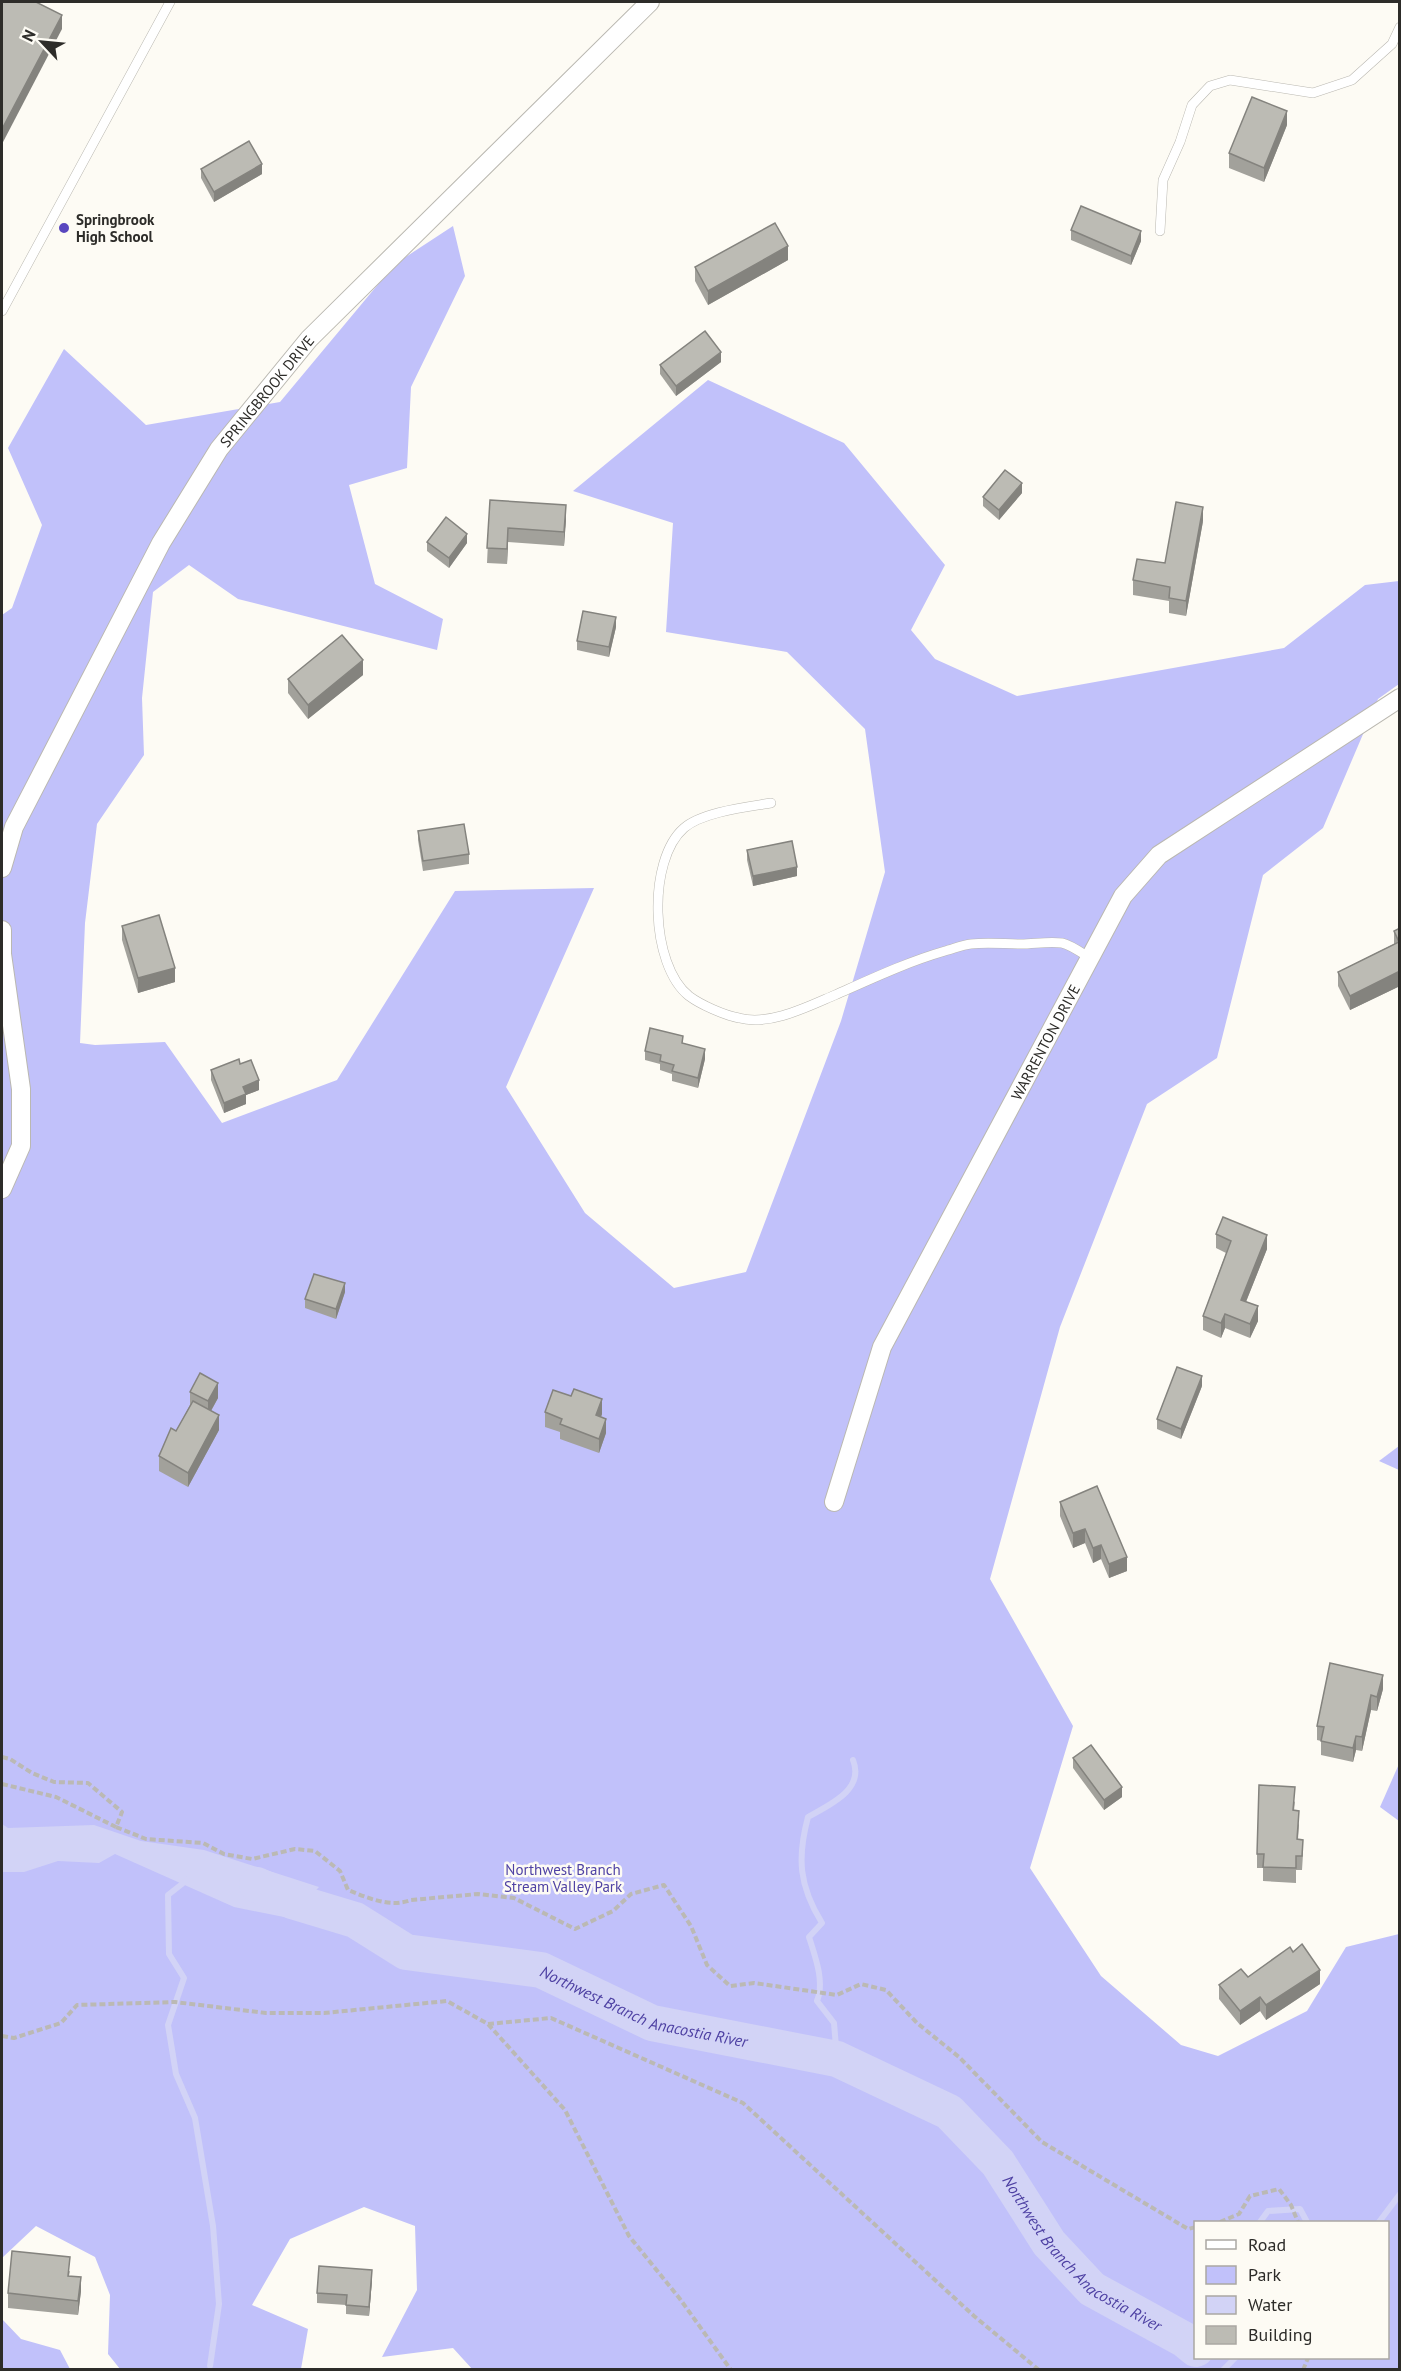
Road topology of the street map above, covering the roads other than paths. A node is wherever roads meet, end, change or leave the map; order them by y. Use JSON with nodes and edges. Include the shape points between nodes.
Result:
{"nodes":[{"id":1,"x":170,"y":2,"type":"edge"},
{"id":2,"x":650,"y":2,"type":"edge"},
{"id":3,"x":1400,"y":27,"type":"edge"},
{"id":4,"x":1160,"y":231,"type":"dead end"},
{"id":5,"x":2,"y":311,"type":"edge"},
{"id":6,"x":1400,"y":698,"type":"edge"},
{"id":7,"x":771,"y":803,"type":"dead end"},
{"id":8,"x":2,"y":868,"type":"edge"},
{"id":9,"x":2,"y":930,"type":"edge"},
{"id":10,"x":1090,"y":958,"type":"junction"},
{"id":11,"x":2,"y":1189,"type":"edge"},
{"id":12,"x":834,"y":1502,"type":"dead end"}],
"edges":[{"from":1,"to":5,"type":"lane"},
{"from":2,"to":8,"type":"street","name":"SPRINGBROOK DRIVE","via":[[309,339],[219,449],[161,543],[14,827]]},
{"from":3,"to":4,"type":"lane","via":[[1392,44],[1352,80],[1313,93],[1230,80],[1210,86],[1192,105],[1163,180]]},
{"from":6,"to":10,"type":"street","name":"WARRENTON DRIVE","via":[[1159,855],[1123,897]]},
{"from":7,"to":10,"type":"lane","via":[[717,813],[686,826],[665,856],[658,915],[664,952],[671,973],[688,996],[712,1008],[740,1018],[763,1019],[799,1010],[934,954],[970,944],[1064,943]]},
{"from":9,"to":11,"type":"street","via":[[21,1089],[21,1146]]},
{"from":10,"to":12,"type":"street","name":"WARRENTON DRIVE","via":[[882,1347]]}]}
